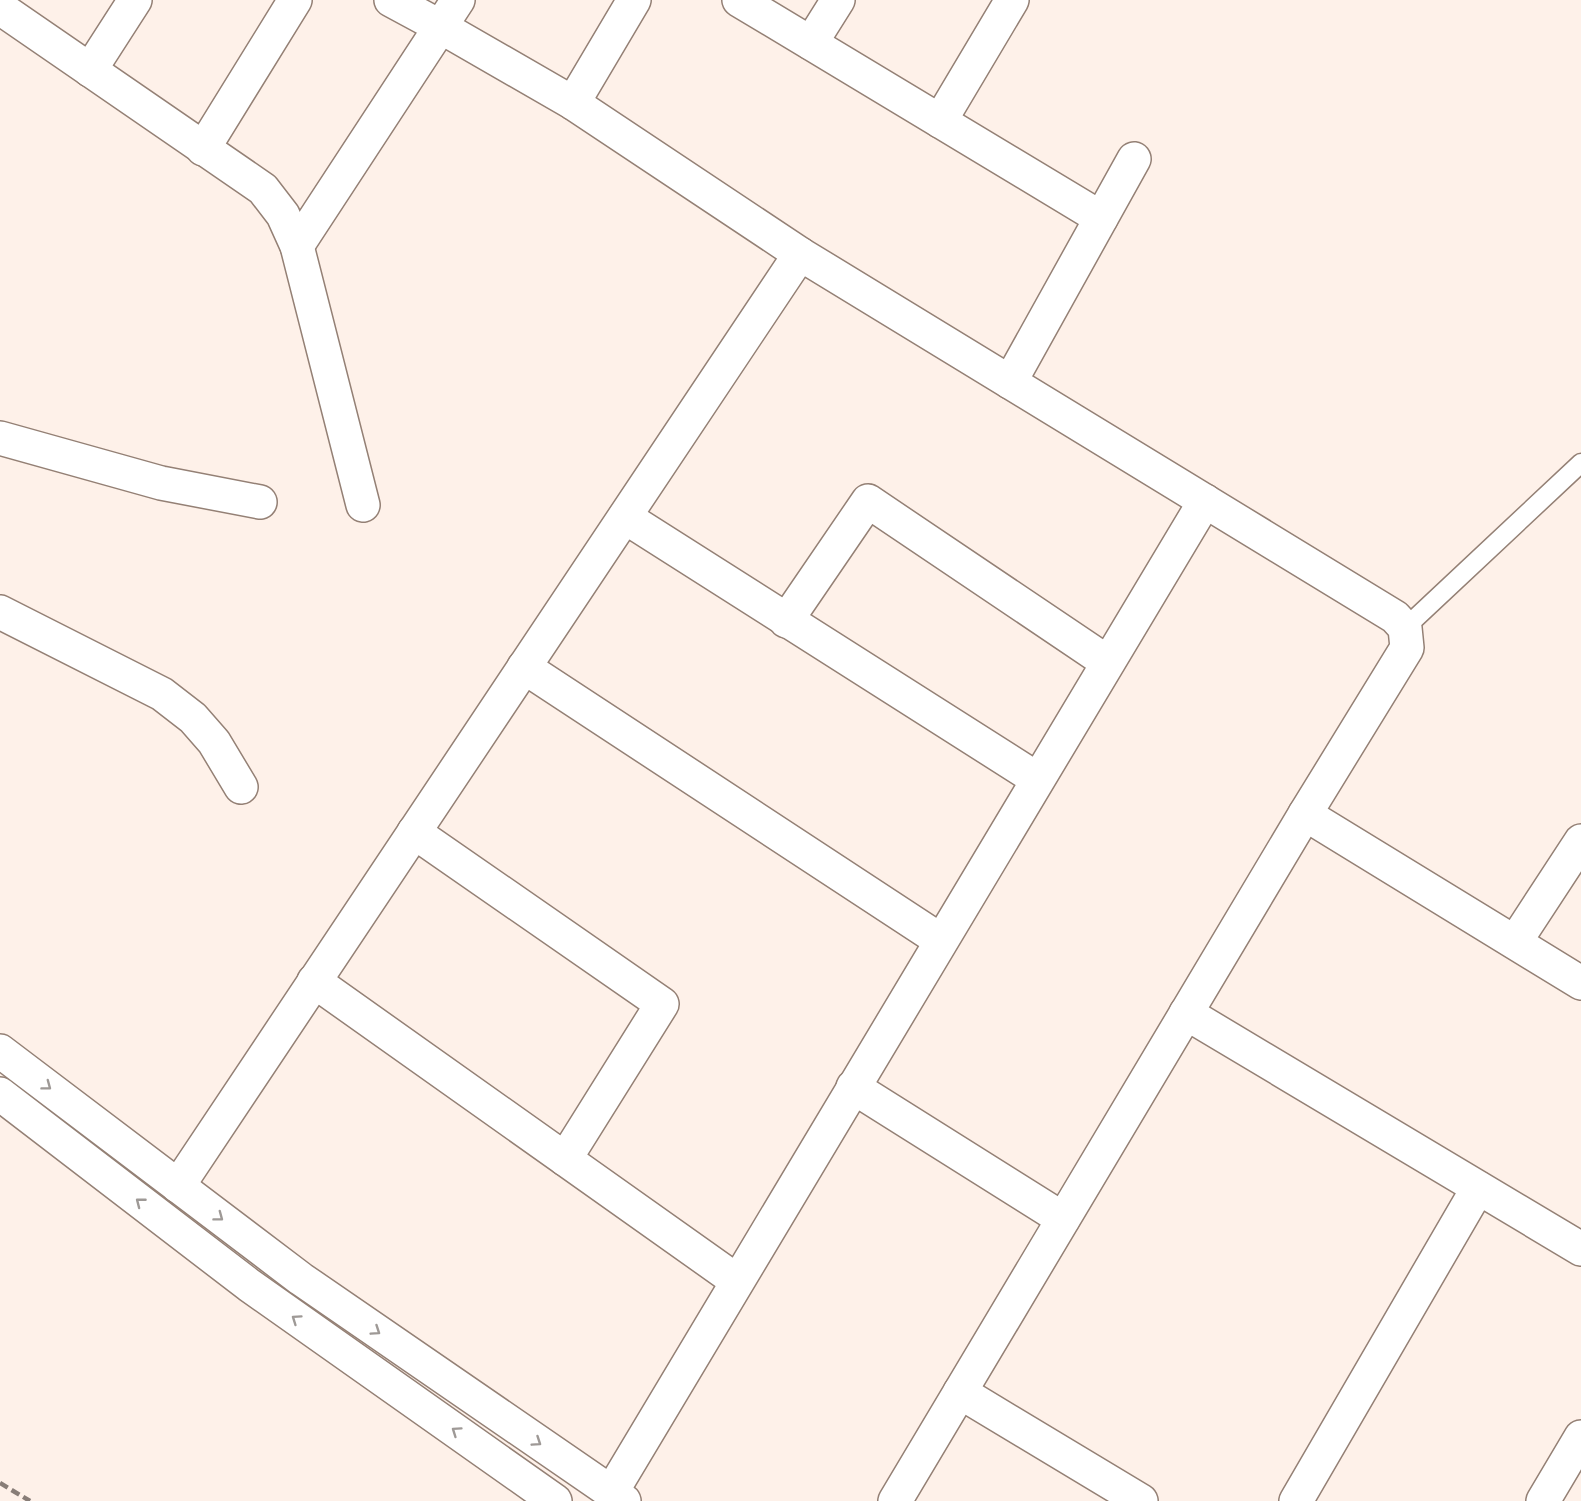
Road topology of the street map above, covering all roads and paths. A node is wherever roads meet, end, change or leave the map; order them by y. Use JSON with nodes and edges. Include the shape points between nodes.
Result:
{"nodes":[{"id":1,"x":135,"y":0,"type":"edge"},
{"id":2,"x":295,"y":0,"type":"edge"},
{"id":3,"x":391,"y":0,"type":"edge"},
{"id":4,"x":634,"y":0,"type":"edge"},
{"id":5,"x":739,"y":0,"type":"edge"},
{"id":6,"x":838,"y":0,"type":"edge"},
{"id":7,"x":1012,"y":0,"type":"edge"},
{"id":8,"x":0,"y":8,"type":"edge"},
{"id":9,"x":449,"y":13,"type":"edge"},
{"id":10,"x":811,"y":43,"type":"junction"},
{"id":11,"x":90,"y":70,"type":"junction"},
{"id":12,"x":573,"y":103,"type":"junction"},
{"id":13,"x":940,"y":121,"type":"junction"},
{"id":14,"x":203,"y":149,"type":"junction"},
{"id":15,"x":1134,"y":159,"type":"dead end"},
{"id":16,"x":1101,"y":218,"type":"junction"},
{"id":17,"x":297,"y":246,"type":"junction"},
{"id":18,"x":800,"y":254,"type":"junction"},
{"id":19,"x":1010,"y":382,"type":"junction"},
{"id":20,"x":0,"y":438,"type":"edge"},
{"id":21,"x":1581,"y":463,"type":"edge"},
{"id":22,"x":1205,"y":501,"type":"junction"},
{"id":23,"x":260,"y":502,"type":"dead end"},
{"id":24,"x":363,"y":505,"type":"dead end"},
{"id":25,"x":625,"y":517,"type":"junction"},
{"id":26,"x":0,"y":612,"type":"edge"},
{"id":27,"x":786,"y":621,"type":"junction"},
{"id":28,"x":1405,"y":628,"type":"junction"},
{"id":29,"x":1107,"y":662,"type":"junction"},
{"id":30,"x":524,"y":667,"type":"junction"},
{"id":31,"x":1037,"y":779,"type":"junction"},
{"id":32,"x":241,"y":787,"type":"dead end"},
{"id":33,"x":1305,"y":814,"type":"junction"},
{"id":34,"x":414,"y":832,"type":"junction"},
{"id":35,"x":1581,"y":840,"type":"edge"},
{"id":36,"x":940,"y":940,"type":"junction"},
{"id":37,"x":1515,"y":942,"type":"junction"},
{"id":38,"x":314,"y":981,"type":"junction"},
{"id":39,"x":1581,"y":983,"type":"edge"},
{"id":40,"x":1186,"y":1013,"type":"junction"},
{"id":41,"x":0,"y":1051,"type":"edge"},
{"id":42,"x":853,"y":1087,"type":"junction"},
{"id":43,"x":0,"y":1094,"type":"edge"},
{"id":44,"x":565,"y":1159,"type":"junction"},
{"id":45,"x":178,"y":1185,"type":"junction"},
{"id":46,"x":1478,"y":1188,"type":"junction"},
{"id":47,"x":1063,"y":1219,"type":"junction"},
{"id":48,"x":1581,"y":1249,"type":"edge"},
{"id":49,"x":737,"y":1281,"type":"junction"},
{"id":50,"x":960,"y":1392,"type":"junction"},
{"id":51,"x":1581,"y":1437,"type":"edge"},
{"id":52,"x":618,"y":1497,"type":"edge"},
{"id":53,"x":555,"y":1501,"type":"edge"},
{"id":54,"x":895,"y":1501,"type":"edge"},
{"id":55,"x":1141,"y":1501,"type":"edge"},
{"id":56,"x":1296,"y":1501,"type":"edge"},
{"id":57,"x":1544,"y":1501,"type":"edge"}],
"edges":[{"from":1,"to":11,"type":"street"},
{"from":2,"to":14,"type":"street"},
{"from":3,"to":9,"type":"street"},
{"from":4,"to":12,"type":"street"},
{"from":5,"to":10,"type":"street"},
{"from":6,"to":10,"type":"street"},
{"from":7,"to":13,"type":"street"},
{"from":8,"to":11,"type":"street"},
{"from":9,"to":12,"type":"street"},
{"from":9,"to":17,"type":"street"},
{"from":10,"to":13,"type":"street"},
{"from":11,"to":14,"type":"street"},
{"from":12,"to":18,"type":"street"},
{"from":13,"to":16,"type":"street"},
{"from":14,"to":17,"type":"street","via":[[263,189],[283,215]]},
{"from":15,"to":16,"type":"street"},
{"from":16,"to":19,"type":"street"},
{"from":17,"to":24,"type":"street"},
{"from":18,"to":19,"type":"street"},
{"from":18,"to":25,"type":"street"},
{"from":19,"to":22,"type":"street"},
{"from":20,"to":23,"type":"street","via":[[161,483]]},
{"from":21,"to":28,"type":"lane"},
{"from":22,"to":28,"type":"street","via":[[1395,617]]},
{"from":22,"to":29,"type":"street"},
{"from":25,"to":27,"type":"street"},
{"from":25,"to":30,"type":"street"},
{"from":26,"to":32,"type":"street","via":[[162,694],[193,718],[214,742]]},
{"from":27,"to":29,"type":"street","via":[[868,501]]},
{"from":27,"to":31,"type":"street"},
{"from":28,"to":33,"type":"street","via":[[1407,648]]},
{"from":29,"to":31,"type":"street"},
{"from":30,"to":34,"type":"street"},
{"from":30,"to":36,"type":"street"},
{"from":31,"to":36,"type":"street"},
{"from":33,"to":37,"type":"street"},
{"from":33,"to":40,"type":"street"},
{"from":34,"to":38,"type":"street"},
{"from":34,"to":44,"type":"street","via":[[662,1004]]},
{"from":35,"to":37,"type":"street"},
{"from":36,"to":42,"type":"street"},
{"from":37,"to":39,"type":"street"},
{"from":38,"to":44,"type":"street"},
{"from":38,"to":45,"type":"street"},
{"from":40,"to":46,"type":"street"},
{"from":40,"to":47,"type":"street"},
{"from":41,"to":45,"type":"street","one_way":true},
{"from":42,"to":47,"type":"street"},
{"from":42,"to":49,"type":"street"},
{"from":53,"to":43,"type":"street","one_way":true,"via":[[249,1286]]},
{"from":44,"to":49,"type":"street"},
{"from":45,"to":52,"type":"street","one_way":true,"via":[[301,1279]]},
{"from":46,"to":48,"type":"street"},
{"from":46,"to":56,"type":"street"},
{"from":47,"to":50,"type":"street"},
{"from":49,"to":52,"type":"street"},
{"from":50,"to":54,"type":"street"},
{"from":50,"to":55,"type":"street"},
{"from":51,"to":57,"type":"street"}]}
